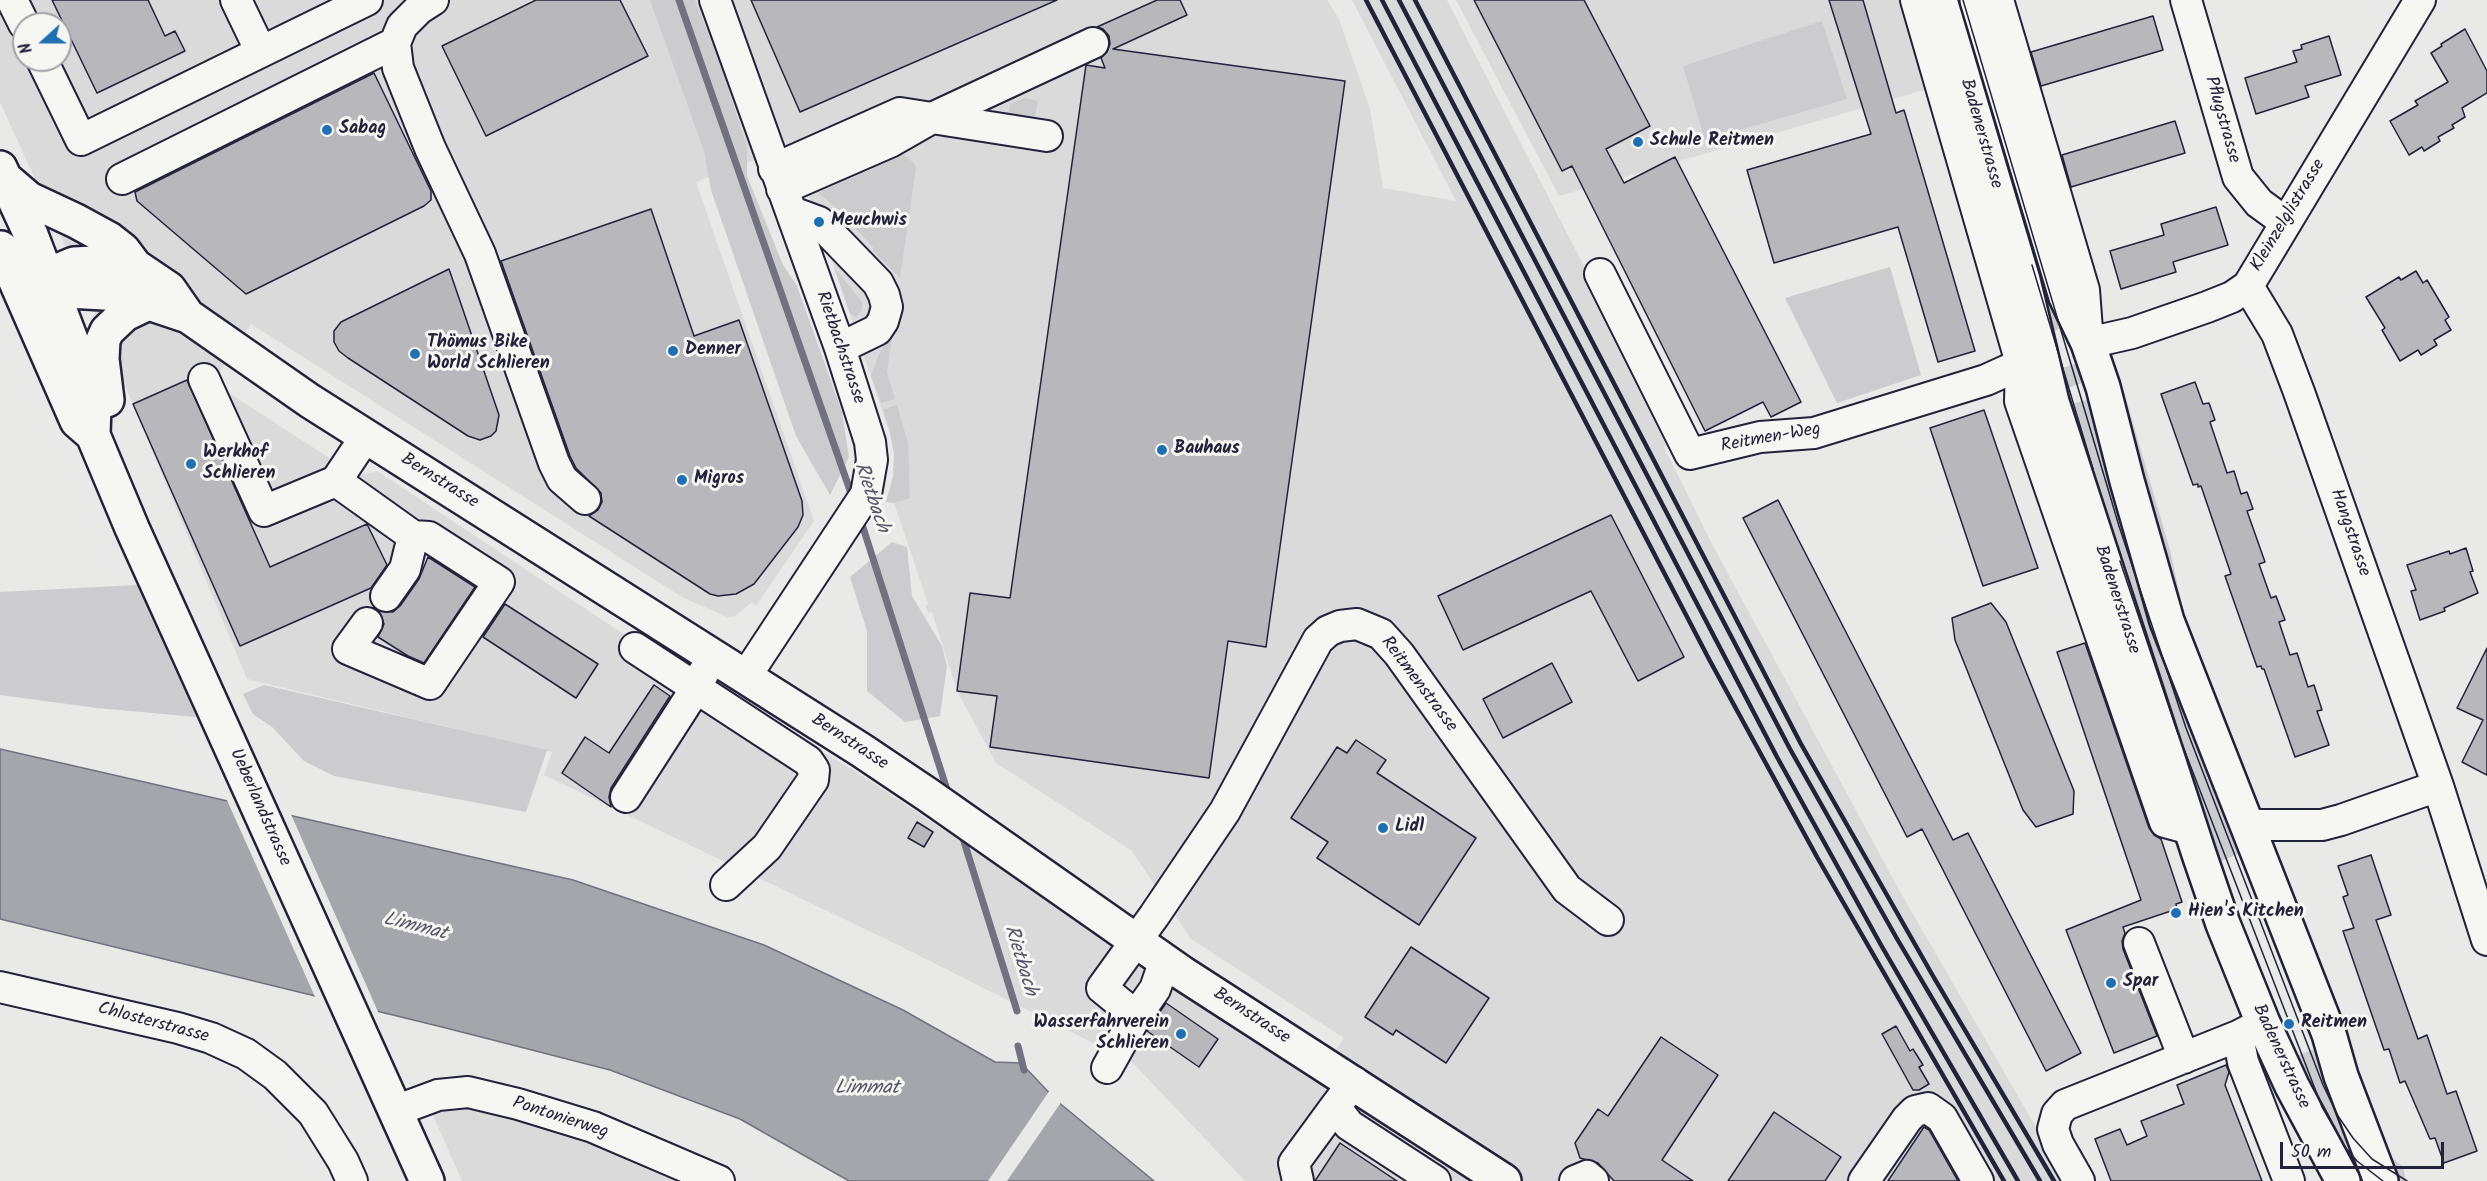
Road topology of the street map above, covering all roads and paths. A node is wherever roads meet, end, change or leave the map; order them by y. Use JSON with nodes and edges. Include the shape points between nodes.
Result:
{"nodes":[{"id":1,"x":236,"y":0,"type":"edge"},
{"id":2,"x":367,"y":0,"type":"edge"},
{"id":3,"x":715,"y":0,"type":"edge"},
{"id":4,"x":1916,"y":0,"type":"edge"},
{"id":5,"x":1940,"y":0,"type":"edge"},
{"id":6,"x":1977,"y":0,"type":"edge"},
{"id":7,"x":1998,"y":0,"type":"edge"},
{"id":8,"x":2186,"y":0,"type":"edge"},
{"id":9,"x":2420,"y":0,"type":"edge"},
{"id":10,"x":423,"y":3,"type":"edge"},
{"id":11,"x":395,"y":43,"type":"junction"},
{"id":12,"x":1093,"y":43,"type":"dead end"},
{"id":13,"x":261,"y":52,"type":"junction"},
{"id":14,"x":48,"y":72,"type":"edge"},
{"id":15,"x":932,"y":118,"type":"junction"},
{"id":16,"x":1047,"y":136,"type":"dead end"},
{"id":17,"x":2,"y":173,"type":"edge"},
{"id":18,"x":122,"y":179,"type":"dead end"},
{"id":19,"x":783,"y":190,"type":"junction"},
{"id":20,"x":2285,"y":222,"type":"junction"},
{"id":21,"x":1,"y":246,"type":"edge"},
{"id":22,"x":135,"y":266,"type":"junction"},
{"id":23,"x":1600,"y":274,"type":"dead end"},
{"id":24,"x":49,"y":282,"type":"junction"},
{"id":25,"x":2248,"y":286,"type":"junction"},
{"id":26,"x":150,"y":302,"type":"junction"},
{"id":27,"x":188,"y":316,"type":"junction"},
{"id":28,"x":30,"y":318,"type":"junction"},
{"id":29,"x":2088,"y":343,"type":"junction"},
{"id":30,"x":840,"y":348,"type":"junction"},
{"id":31,"x":2032,"y":359,"type":"junction"},
{"id":32,"x":204,"y":379,"type":"dead end"},
{"id":33,"x":93,"y":435,"type":"junction"},
{"id":34,"x":366,"y":436,"type":"junction"},
{"id":35,"x":336,"y":481,"type":"junction"},
{"id":36,"x":585,"y":498,"type":"dead end"},
{"id":37,"x":413,"y":536,"type":"junction"},
{"id":38,"x":386,"y":596,"type":"dead end"},
{"id":39,"x":367,"y":623,"type":"dead end"},
{"id":40,"x":634,"y":648,"type":"dead end"},
{"id":41,"x":712,"y":655,"type":"junction"},
{"id":42,"x":746,"y":676,"type":"junction"},
{"id":43,"x":695,"y":688,"type":"junction"},
{"id":44,"x":2439,"y":786,"type":"junction"},
{"id":45,"x":626,"y":796,"type":"dead end"},
{"id":46,"x":2247,"y":825,"type":"junction"},
{"id":47,"x":726,"y":885,"type":"dead end"},
{"id":48,"x":1608,"y":920,"type":"dead end"},
{"id":49,"x":1136,"y":940,"type":"junction"},
{"id":50,"x":2487,"y":940,"type":"edge"},
{"id":51,"x":2139,"y":943,"type":"dead end"},
{"id":52,"x":1164,"y":960,"type":"junction"},
{"id":53,"x":0,"y":987,"type":"edge"},
{"id":54,"x":1136,"y":1016,"type":"junction"},
{"id":55,"x":2250,"y":1030,"type":"junction"},
{"id":56,"x":2184,"y":1058,"type":"junction"},
{"id":57,"x":1107,"y":1068,"type":"dead end"},
{"id":58,"x":1344,"y":1095,"type":"junction"},
{"id":59,"x":395,"y":1111,"type":"junction"},
{"id":60,"x":352,"y":1181,"type":"edge"},
{"id":61,"x":427,"y":1181,"type":"edge"},
{"id":62,"x":719,"y":1181,"type":"edge"},
{"id":63,"x":1298,"y":1181,"type":"edge"},
{"id":64,"x":1435,"y":1181,"type":"edge"},
{"id":65,"x":1504,"y":1181,"type":"edge"},
{"id":66,"x":1575,"y":1181,"type":"edge"},
{"id":67,"x":1593,"y":1181,"type":"edge"},
{"id":68,"x":1864,"y":1181,"type":"edge"},
{"id":69,"x":1978,"y":1181,"type":"edge"},
{"id":70,"x":2079,"y":1181,"type":"edge"},
{"id":71,"x":2289,"y":1181,"type":"edge"},
{"id":72,"x":2343,"y":1181,"type":"edge"},
{"id":73,"x":2381,"y":1181,"type":"edge"}],
"edges":[{"from":1,"to":13,"type":"street"},
{"from":2,"to":13,"type":"street"},
{"from":3,"to":19,"type":"street","name":"Rietbachstrasse"},
{"from":4,"to":31,"type":"street"},
{"from":5,"to":31,"type":"main road","name":"Badenerstrasse","via":[[2023,280]]},
{"from":6,"to":29,"type":"main road","name":"Badenerstrasse","via":[[2066,297]]},
{"from":7,"to":29,"type":"street","via":[[2084,290]]},
{"from":8,"to":20,"type":"street","name":"Pflugstrasse","via":[[2238,177],[2259,202]]},
{"from":9,"to":20,"type":"street","name":"Kleinzelglistrasse"},
{"from":10,"to":11,"type":"street","via":[[402,26]]},
{"from":11,"to":18,"type":"street"},
{"from":11,"to":36,"type":"street","via":[[398,68],[480,254],[554,463],[562,479]]},
{"from":12,"to":15,"type":"street"},
{"from":13,"to":14,"type":"street","via":[[81,140]]},
{"from":15,"to":16,"type":"street"},
{"from":15,"to":19,"type":"street","via":[[890,142]]},
{"from":17,"to":22,"type":"main road","name":"Bernstrasse","via":[[28,199],[109,239]]},
{"from":17,"to":24,"type":"main road","name":"Bernstrasse"},
{"from":19,"to":30,"type":"street","name":"Rietbachstrasse"},
{"from":19,"to":30,"type":"street","via":[[819,222],[885,295],[887,307],[877,330]]},
{"from":20,"to":25,"type":"street","name":"Kleinzelglistrasse"},
{"from":21,"to":24,"type":"main road","name":"Bernstrasse","via":[[25,271]]},
{"from":21,"to":28,"type":"main road","name":"Bernstrasse"},
{"from":22,"to":24,"type":"main road","name":"Bernstrasse","via":[[114,262],[74,264]]},
{"from":22,"to":27,"type":"main road","name":"Bernstrasse","via":[[170,289]]},
{"from":23,"to":31,"type":"street","name":"Reitmen-Weg","via":[[1690,454],[1760,437],[1814,433],[1986,380]]},
{"from":24,"to":26,"type":"main road","name":"Bernstrasse","via":[[69,291],[122,294]]},
{"from":24,"to":28,"type":"main road","name":"Bernstrasse","via":[[35,298]]},
{"from":24,"to":33,"type":"main road","name":"Ueberlandstrasse","via":[[94,405]]},
{"from":25,"to":29,"type":"street","name":"Kleinzelglistrasse","via":[[2207,307],[2132,333]]},
{"from":25,"to":44,"type":"street","name":"Hangstrasse","via":[[2277,334],[2300,392]]},
{"from":26,"to":27,"type":"main road","name":"Bernstrasse"},
{"from":26,"to":33,"type":"main road","via":[[125,314],[103,340],[108,401]]},
{"from":27,"to":34,"type":"main road","name":"Bernstrasse"},
{"from":28,"to":33,"type":"main road","name":"Ueberlandstrasse","via":[[76,421]]},
{"from":29,"to":31,"type":"main road"},
{"from":29,"to":46,"type":"main road","name":"Badenerstrasse","via":[[2167,621]]},
{"from":30,"to":42,"type":"street","name":"Rietbachstrasse","via":[[870,442],[872,460],[866,494]]},
{"from":31,"to":55,"type":"main road","name":"Badenerstrasse","via":[[2052,402],[2223,924]]},
{"from":32,"to":35,"type":"street","via":[[264,511]]},
{"from":33,"to":59,"type":"main road","name":"Ueberlandstrasse"},
{"from":34,"to":35,"type":"street"},
{"from":34,"to":41,"type":"main road","name":"Bernstrasse"},
{"from":35,"to":37,"type":"street"},
{"from":37,"to":38,"type":"street","via":[[405,569]]},
{"from":37,"to":39,"type":"street","via":[[429,537],[499,582],[430,684],[348,649]]},
{"from":40,"to":43,"type":"street"},
{"from":41,"to":42,"type":"main road","name":"Bernstrasse"},
{"from":41,"to":43,"type":"street"},
{"from":42,"to":49,"type":"main road","name":"Bernstrasse","via":[[928,795]]},
{"from":43,"to":45,"type":"street"},
{"from":43,"to":47,"type":"street","via":[[808,761],[814,770],[813,780],[767,847]]},
{"from":44,"to":46,"type":"street","via":[[2322,825]]},
{"from":44,"to":50,"type":"street","name":"Hangstrasse"},
{"from":46,"to":73,"type":"main road","name":"Badenerstrasse","via":[[2329,1034]]},
{"from":48,"to":49,"type":"street","name":"Reitmenstrasse","via":[[1567,889],[1399,654],[1381,634],[1357,624],[1340,626],[1318,639],[1225,811]]},
{"from":49,"to":52,"type":"main road","name":"Bernstrasse"},
{"from":49,"to":54,"type":"street","name":"Reitmenstrasse","via":[[1102,988]]},
{"from":51,"to":56,"type":"street"},
{"from":52,"to":54,"type":"street","via":[[1155,989]]},
{"from":52,"to":58,"type":"main road","name":"Bernstrasse"},
{"from":53,"to":60,"type":"street","name":"Chlosterstrasse","via":[[178,1028],[246,1053],[313,1113]]},
{"from":54,"to":57,"type":"street"},
{"from":55,"to":56,"type":"street"},
{"from":55,"to":71,"type":"street","via":[[2243,1062]]},
{"from":55,"to":72,"type":"main road","name":"Badenerstrasse","via":[[2292,1086]]},
{"from":56,"to":70,"type":"street","via":[[2065,1105],[2057,1114],[2053,1129]]},
{"from":58,"to":63,"type":"street","via":[[1294,1163]]},
{"from":58,"to":64,"type":"street","via":[[1348,1125]]},
{"from":58,"to":65,"type":"main road","name":"Bernstrasse"},
{"from":59,"to":61,"type":"main road","name":"Ueberlandstrasse"},
{"from":59,"to":62,"type":"street","name":"Pontonierweg","via":[[438,1095],[468,1092],[593,1127]]},
{"from":66,"to":67,"type":"street","via":[[1587,1176]]},
{"from":68,"to":69,"type":"street","via":[[1907,1119],[1915,1111],[1928,1108],[1942,1118]]}]}
